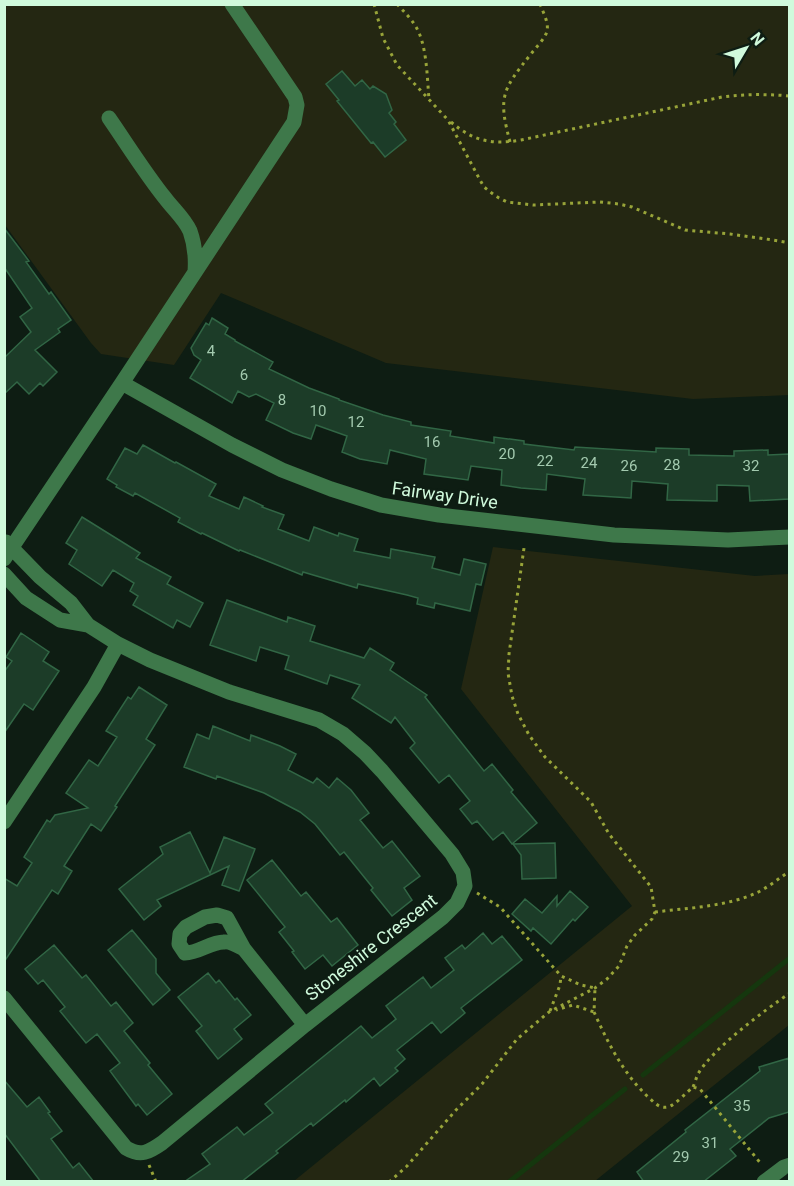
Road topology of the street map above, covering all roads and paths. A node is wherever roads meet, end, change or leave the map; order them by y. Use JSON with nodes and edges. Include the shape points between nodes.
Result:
{"nodes":[{"id":1,"x":232,"y":4,"type":"edge"},
{"id":2,"x":374,"y":4,"type":"edge"},
{"id":3,"x":397,"y":4,"type":"edge"},
{"id":4,"x":540,"y":4,"type":"edge"},
{"id":5,"x":789,"y":96,"type":"edge"},
{"id":6,"x":429,"y":100,"type":"junction"},
{"id":7,"x":109,"y":118,"type":"dead end"},
{"id":8,"x":448,"y":120,"type":"junction"},
{"id":9,"x":510,"y":142,"type":"junction"},
{"id":10,"x":789,"y":243,"type":"edge"},
{"id":11,"x":195,"y":272,"type":"junction"},
{"id":12,"x":122,"y":383,"type":"junction"},
{"id":13,"x":789,"y":537,"type":"edge"},
{"id":14,"x":524,"y":548,"type":"dead end"},
{"id":15,"x":7,"y":549,"type":"edge"},
{"id":16,"x":4,"y":574,"type":"edge"},
{"id":17,"x":88,"y":625,"type":"junction"},
{"id":18,"x":118,"y":644,"type":"junction"},
{"id":19,"x":4,"y":822,"type":"edge"},
{"id":20,"x":789,"y":870,"type":"edge"},
{"id":21,"x":465,"y":886,"type":"junction"},
{"id":22,"x":655,"y":912,"type":"junction"},
{"id":23,"x":244,"y":949,"type":"dead end"},
{"id":24,"x":561,"y":976,"type":"junction"},
{"id":25,"x":595,"y":988,"type":"junction"},
{"id":26,"x":789,"y":993,"type":"edge"},
{"id":27,"x":4,"y":998,"type":"edge"},
{"id":28,"x":549,"y":1012,"type":"junction"},
{"id":29,"x":594,"y":1012,"type":"junction"},
{"id":30,"x":305,"y":1025,"type":"junction"},
{"id":31,"x":693,"y":1087,"type":"junction"},
{"id":32,"x":789,"y":1165,"type":"edge"},
{"id":33,"x":768,"y":1179,"type":"edge"},
{"id":34,"x":389,"y":1182,"type":"edge"}],
"edges":[{"from":1,"to":11,"type":"street","via":[[295,97],[296,116]]},
{"from":2,"to":6,"type":"path","via":[[383,38],[397,65]]},
{"from":3,"to":6,"type":"path","via":[[421,39]]},
{"from":4,"to":9,"type":"path","via":[[548,26],[546,35],[507,86],[504,98],[503,116]]},
{"from":5,"to":9,"type":"path","via":[[741,94]]},
{"from":6,"to":8,"type":"path"},
{"from":7,"to":11,"type":"street","via":[[186,223],[196,258]]},
{"from":8,"to":9,"type":"path","via":[[481,140]]},
{"from":8,"to":10,"type":"path","via":[[484,186],[507,202],[619,204],[685,230]]},
{"from":11,"to":12,"type":"street"},
{"from":12,"to":13,"type":"street","name":"Fairway Drive","via":[[282,470],[381,505],[614,535],[728,540]]},
{"from":12,"to":15,"type":"street"},
{"from":14,"to":22,"type":"path","via":[[508,673],[518,714],[545,757],[591,802],[609,834],[651,887]]},
{"from":15,"to":17,"type":"street","via":[[70,603]]},
{"from":16,"to":17,"type":"street","via":[[26,598],[60,620]]},
{"from":17,"to":18,"type":"street"},
{"from":18,"to":19,"type":"street"},
{"from":18,"to":21,"type":"street","via":[[229,692],[319,720],[343,734],[382,771],[452,854],[463,873]]},
{"from":20,"to":22,"type":"path","via":[[754,894],[732,901]]},
{"from":21,"to":24,"type":"path","via":[[500,907]]},
{"from":21,"to":30,"type":"street","name":"Stoneshire Crescent","via":[[457,903],[443,917]]},
{"from":22,"to":25,"type":"path","via":[[627,946],[619,966]]},
{"from":23,"to":30,"type":"street"},
{"from":24,"to":25,"type":"path"},
{"from":24,"to":28,"type":"path"},
{"from":25,"to":28,"type":"path"},
{"from":25,"to":29,"type":"path"},
{"from":26,"to":31,"type":"path","via":[[725,1044],[699,1073]]},
{"from":27,"to":30,"type":"street","name":"Stoneshire Crescent","via":[[134,1153],[144,1153],[162,1143]]},
{"from":28,"to":29,"type":"path","via":[[573,1005]]},
{"from":28,"to":34,"type":"path","via":[[517,1039],[482,1084]]},
{"from":29,"to":31,"type":"path","via":[[617,1059],[659,1107],[668,1107]]},
{"from":31,"to":33,"type":"path","via":[[700,1089]]},
{"from":32,"to":33,"type":"street"}]}
